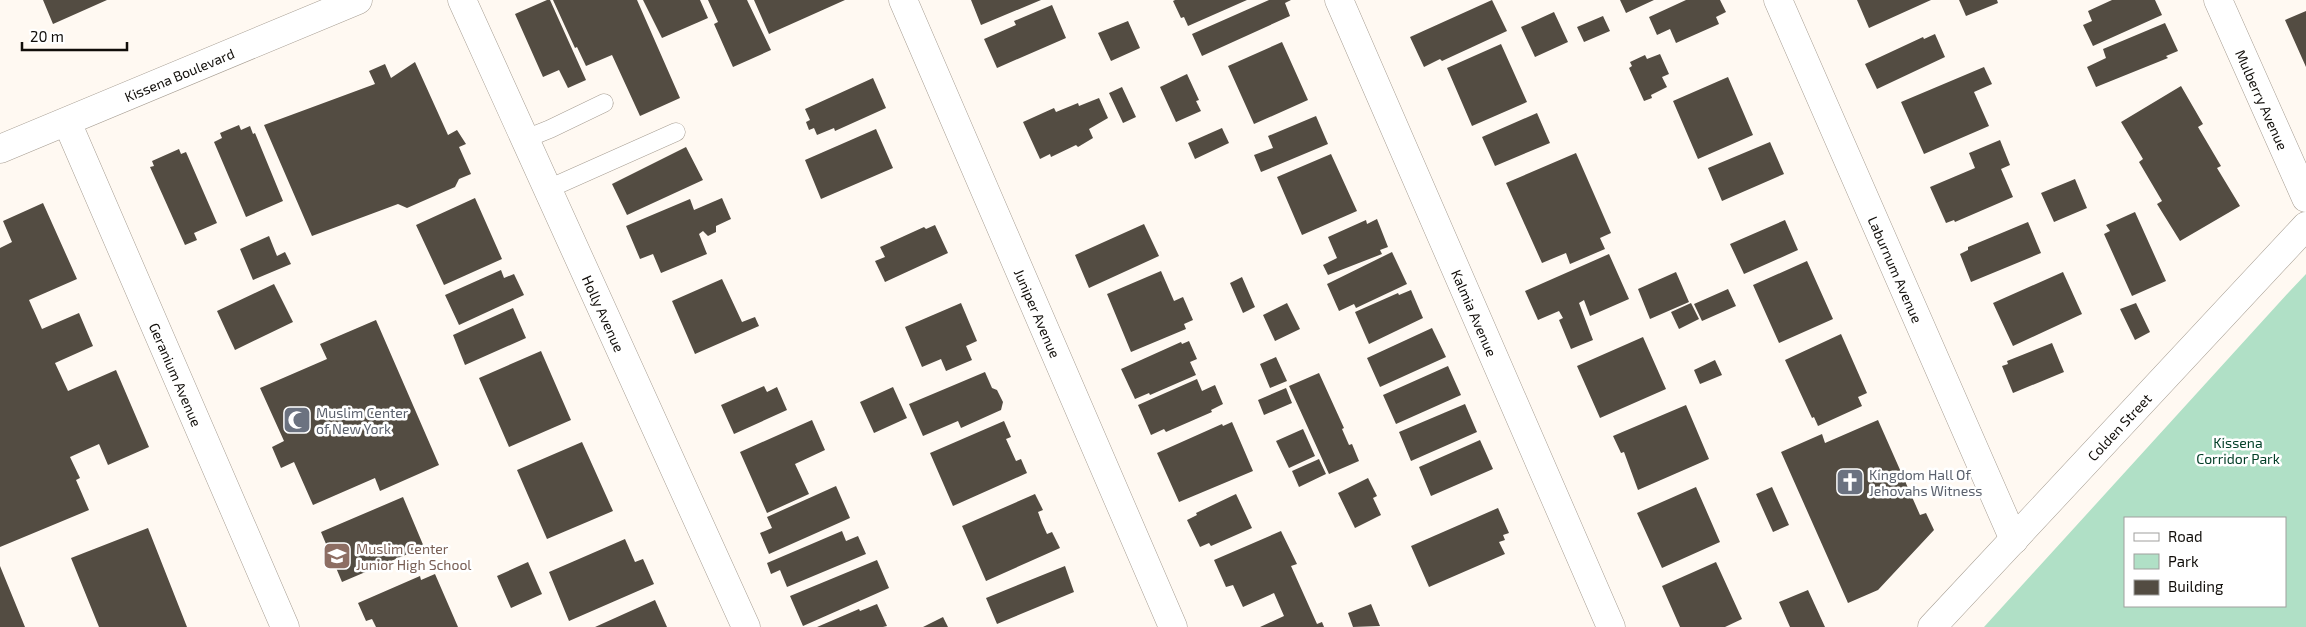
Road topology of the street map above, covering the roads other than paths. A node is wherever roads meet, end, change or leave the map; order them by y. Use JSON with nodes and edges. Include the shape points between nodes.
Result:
{"nodes":[{"id":1,"x":358,"y":0,"type":"edge"},
{"id":2,"x":462,"y":0,"type":"edge"},
{"id":3,"x":903,"y":0,"type":"edge"},
{"id":4,"x":1339,"y":0,"type":"edge"},
{"id":5,"x":1778,"y":0,"type":"edge"},
{"id":6,"x":2218,"y":0,"type":"edge"},
{"id":7,"x":604,"y":102,"type":"dead end"},
{"id":8,"x":67,"y":122,"type":"junction"},
{"id":9,"x":676,"y":132,"type":"dead end"},
{"id":10,"x":525,"y":138,"type":"junction"},
{"id":11,"x":0,"y":149,"type":"edge"},
{"id":12,"x":548,"y":189,"type":"junction"},
{"id":13,"x":2306,"y":198,"type":"edge"},
{"id":14,"x":2306,"y":226,"type":"edge"},
{"id":15,"x":2014,"y":540,"type":"junction"},
{"id":16,"x":285,"y":627,"type":"edge"},
{"id":17,"x":746,"y":627,"type":"edge"},
{"id":18,"x":1173,"y":627,"type":"edge"},
{"id":19,"x":1611,"y":627,"type":"edge"},
{"id":20,"x":1932,"y":627,"type":"edge"}],
"edges":[{"from":1,"to":8,"type":"street","name":"Kissena Boulevard"},
{"from":2,"to":10,"type":"street","name":"Holly Avenue"},
{"from":3,"to":18,"type":"street","name":"Juniper Avenue"},
{"from":4,"to":19,"type":"street","name":"Kalmia Avenue"},
{"from":5,"to":15,"type":"street","name":"Laburnum Avenue"},
{"from":6,"to":13,"type":"street","name":"Mulberry Avenue"},
{"from":7,"to":10,"type":"lane"},
{"from":8,"to":11,"type":"street","name":"Kissena Boulevard"},
{"from":8,"to":16,"type":"street","name":"Geranium Avenue"},
{"from":9,"to":12,"type":"lane"},
{"from":10,"to":12,"type":"street","name":"Holly Avenue"},
{"from":12,"to":17,"type":"street","name":"Holly Avenue"},
{"from":14,"to":15,"type":"street","name":"Colden Street"},
{"from":15,"to":20,"type":"street","name":"Colden Street"}]}
